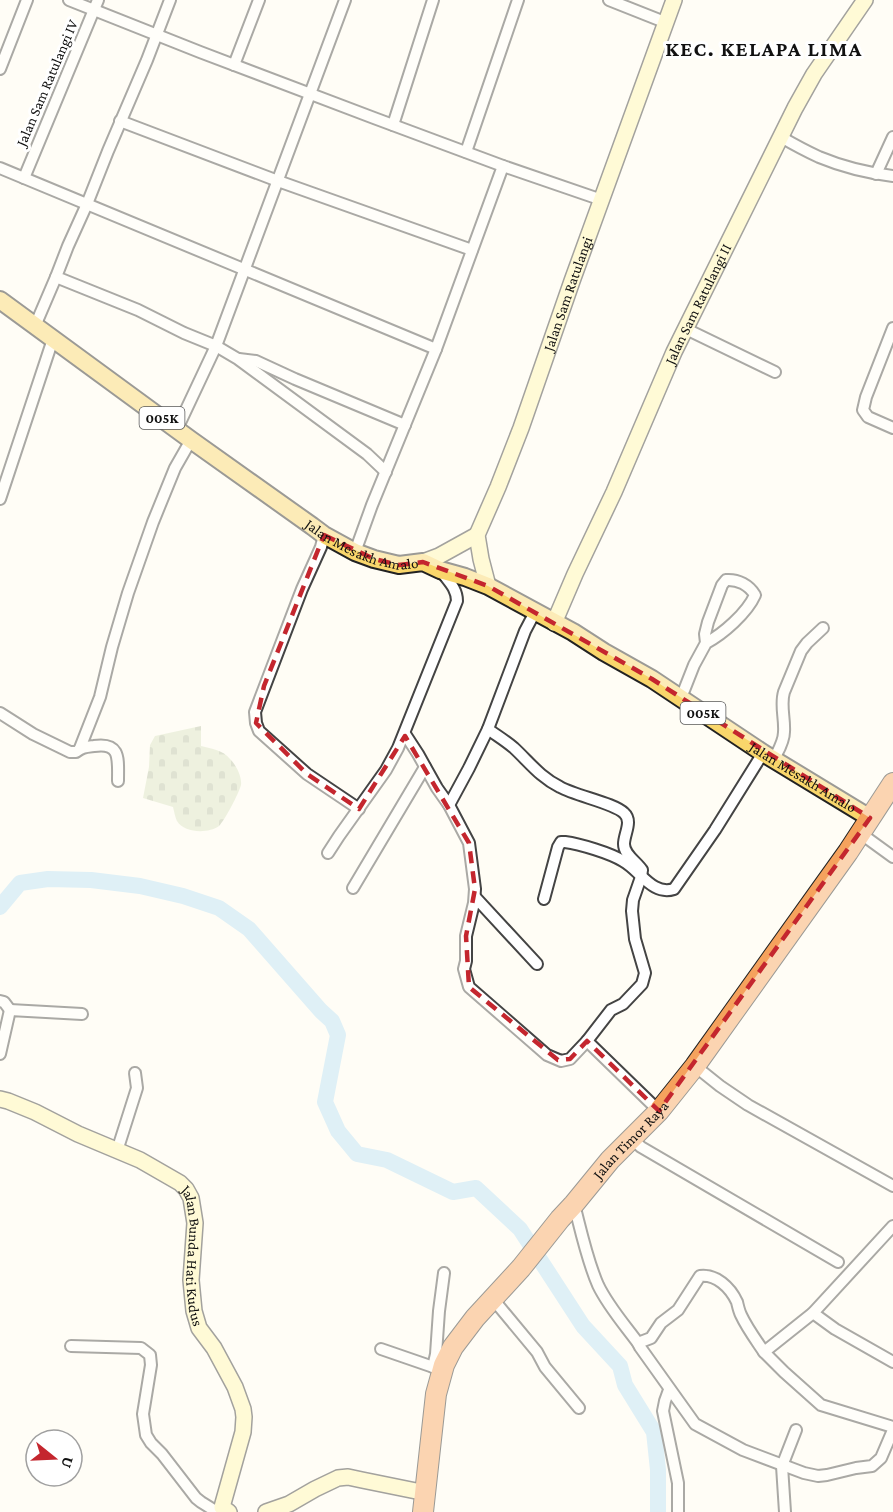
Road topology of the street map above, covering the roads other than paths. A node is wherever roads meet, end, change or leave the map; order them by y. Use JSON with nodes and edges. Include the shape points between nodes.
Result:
{"nodes":[{"id":1,"x":27,"y":0,"type":"edge"},
{"id":2,"x":69,"y":0,"type":"edge"},
{"id":3,"x":170,"y":0,"type":"edge"},
{"id":4,"x":259,"y":0,"type":"edge"},
{"id":5,"x":345,"y":0,"type":"edge"},
{"id":6,"x":433,"y":0,"type":"edge"},
{"id":7,"x":518,"y":0,"type":"edge"},
{"id":8,"x":609,"y":0,"type":"edge"},
{"id":9,"x":674,"y":0,"type":"edge"},
{"id":10,"x":866,"y":0,"type":"edge"},
{"id":11,"x":96,"y":5,"type":"edge"},
{"id":12,"x":667,"y":23,"type":"junction"},
{"id":13,"x":156,"y":35,"type":"junction"},
{"id":14,"x":234,"y":65,"type":"junction"},
{"id":15,"x":0,"y":69,"type":"edge"},
{"id":16,"x":310,"y":94,"type":"junction"},
{"id":17,"x":120,"y":121,"type":"junction"},
{"id":18,"x":393,"y":125,"type":"junction"},
{"id":19,"x":893,"y":137,"type":"edge"},
{"id":20,"x":781,"y":138,"type":"junction"},
{"id":21,"x":466,"y":152,"type":"junction"},
{"id":22,"x":503,"y":166,"type":"junction"},
{"id":23,"x":0,"y":168,"type":"edge"},
{"id":24,"x":876,"y":174,"type":"junction"},
{"id":25,"x":893,"y":176,"type":"edge"},
{"id":26,"x":24,"y":178,"type":"junction"},
{"id":27,"x":278,"y":181,"type":"junction"},
{"id":28,"x":602,"y":200,"type":"junction"},
{"id":29,"x":87,"y":204,"type":"junction"},
{"id":30,"x":472,"y":250,"type":"junction"},
{"id":31,"x":245,"y":269,"type":"junction"},
{"id":32,"x":56,"y":277,"type":"junction"},
{"id":33,"x":0,"y":300,"type":"edge"},
{"id":34,"x":35,"y":326,"type":"junction"},
{"id":35,"x":893,"y":328,"type":"edge"},
{"id":36,"x":686,"y":329,"type":"junction"},
{"id":37,"x":53,"y":339,"type":"junction"},
{"id":38,"x":216,"y":346,"type":"junction"},
{"id":39,"x":436,"y":349,"type":"junction"},
{"id":40,"x":238,"y":359,"type":"junction"},
{"id":41,"x":775,"y":372,"type":"dead end"},
{"id":42,"x":405,"y":425,"type":"junction"},
{"id":43,"x":893,"y":428,"type":"edge"},
{"id":44,"x":177,"y":429,"type":"junction"},
{"id":45,"x":192,"y":440,"type":"junction"},
{"id":46,"x":387,"y":472,"type":"junction"},
{"id":47,"x":0,"y":500,"type":"edge"},
{"id":48,"x":324,"y":535,"type":"junction"},
{"id":49,"x":477,"y":535,"type":"junction"},
{"id":50,"x":355,"y":552,"type":"junction"},
{"id":51,"x":423,"y":562,"type":"junction"},
{"id":52,"x":440,"y":570,"type":"junction"},
{"id":53,"x":489,"y":586,"type":"junction"},
{"id":54,"x":535,"y":612,"type":"junction"},
{"id":55,"x":554,"y":623,"type":"junction"},
{"id":56,"x":823,"y":628,"type":"dead end"},
{"id":57,"x":706,"y":643,"type":"junction"},
{"id":58,"x":681,"y":698,"type":"junction"},
{"id":59,"x":0,"y":713,"type":"edge"},
{"id":60,"x":488,"y":729,"type":"junction"},
{"id":61,"x":405,"y":734,"type":"junction"},
{"id":62,"x":81,"y":748,"type":"junction"},
{"id":63,"x":768,"y":756,"type":"junction"},
{"id":64,"x":425,"y":767,"type":"junction"},
{"id":65,"x":118,"y":781,"type":"dead end"},
{"id":66,"x":893,"y":783,"type":"edge"},
{"id":67,"x":449,"y":805,"type":"junction"},
{"id":68,"x":359,"y":809,"type":"junction"},
{"id":69,"x":865,"y":826,"type":"junction"},
{"id":70,"x":328,"y":854,"type":"dead end"},
{"id":71,"x":893,"y":856,"type":"edge"},
{"id":72,"x":641,"y":877,"type":"junction"},
{"id":73,"x":353,"y":888,"type":"dead end"},
{"id":74,"x":475,"y":897,"type":"junction"},
{"id":75,"x":544,"y":899,"type":"dead end"},
{"id":76,"x":537,"y":964,"type":"dead end"},
{"id":77,"x":0,"y":1001,"type":"edge"},
{"id":78,"x":10,"y":1010,"type":"junction"},
{"id":79,"x":81,"y":1014,"type":"dead end"},
{"id":80,"x":587,"y":1041,"type":"junction"},
{"id":81,"x":0,"y":1054,"type":"edge"},
{"id":82,"x":695,"y":1066,"type":"junction"},
{"id":83,"x":135,"y":1073,"type":"dead end"},
{"id":84,"x":0,"y":1099,"type":"edge"},
{"id":85,"x":659,"y":1111,"type":"junction"},
{"id":86,"x":631,"y":1138,"type":"junction"},
{"id":87,"x":117,"y":1151,"type":"junction"},
{"id":88,"x":893,"y":1186,"type":"edge"},
{"id":89,"x":574,"y":1204,"type":"junction"},
{"id":90,"x":893,"y":1226,"type":"edge"},
{"id":91,"x":838,"y":1262,"type":"dead end"},
{"id":92,"x":444,"y":1272,"type":"dead end"},
{"id":93,"x":493,"y":1299,"type":"junction"},
{"id":94,"x":813,"y":1312,"type":"junction"},
{"id":95,"x":638,"y":1343,"type":"junction"},
{"id":96,"x":71,"y":1346,"type":"dead end"},
{"id":97,"x":381,"y":1349,"type":"dead end"},
{"id":98,"x":764,"y":1352,"type":"junction"},
{"id":99,"x":893,"y":1362,"type":"edge"},
{"id":100,"x":438,"y":1368,"type":"junction"},
{"id":101,"x":669,"y":1390,"type":"junction"},
{"id":102,"x":579,"y":1408,"type":"dead end"},
{"id":103,"x":893,"y":1429,"type":"edge"},
{"id":104,"x":796,"y":1430,"type":"dead end"},
{"id":105,"x":889,"y":1453,"type":"edge"},
{"id":106,"x":783,"y":1466,"type":"junction"},
{"id":107,"x":424,"y":1503,"type":"edge"},
{"id":108,"x":221,"y":1511,"type":"edge"},
{"id":109,"x":266,"y":1512,"type":"edge"},
{"id":110,"x":678,"y":1512,"type":"edge"},
{"id":111,"x":785,"y":1512,"type":"edge"}],
"edges":[{"from":1,"to":15,"type":"street"},
{"from":2,"to":11,"type":"street"},
{"from":3,"to":13,"type":"street"},
{"from":4,"to":14,"type":"street"},
{"from":5,"to":16,"type":"street"},
{"from":6,"to":18,"type":"street"},
{"from":7,"to":21,"type":"street"},
{"from":8,"to":12,"type":"street"},
{"from":9,"to":12,"type":"street","name":"Jalan Sam Ratulangi"},
{"from":10,"to":20,"type":"street","name":"Jalan Sam Ratulangi II","via":[[814,74]]},
{"from":11,"to":13,"type":"street"},
{"from":11,"to":26,"type":"street","name":"Jalan Sam Ratulangi IV"},
{"from":12,"to":28,"type":"street","name":"Jalan Sam Ratulangi"},
{"from":13,"to":14,"type":"street"},
{"from":13,"to":17,"type":"street"},
{"from":14,"to":16,"type":"street"},
{"from":16,"to":18,"type":"street"},
{"from":16,"to":27,"type":"street"},
{"from":17,"to":27,"type":"street"},
{"from":17,"to":29,"type":"street"},
{"from":18,"to":21,"type":"street"},
{"from":19,"to":24,"type":"street"},
{"from":20,"to":24,"type":"street","via":[[819,157]]},
{"from":20,"to":36,"type":"street","name":"Jalan Sam Ratulangi II"},
{"from":21,"to":22,"type":"street"},
{"from":22,"to":28,"type":"street"},
{"from":22,"to":30,"type":"street"},
{"from":23,"to":26,"type":"street"},
{"from":24,"to":25,"type":"street"},
{"from":26,"to":29,"type":"street"},
{"from":27,"to":30,"type":"street"},
{"from":27,"to":31,"type":"street"},
{"from":28,"to":49,"type":"street","name":"Jalan Sam Ratulangi","via":[[521,428]]},
{"from":29,"to":31,"type":"street"},
{"from":29,"to":32,"type":"street"},
{"from":30,"to":39,"type":"street"},
{"from":31,"to":38,"type":"street"},
{"from":31,"to":39,"type":"street"},
{"from":32,"to":34,"type":"street"},
{"from":32,"to":38,"type":"street"},
{"from":33,"to":34,"type":"main road","name":"Jalan Mesakh Amalo","number":"005K"},
{"from":34,"to":37,"type":"main road","name":"Jalan Mesakh Amalo","number":"005K"},
{"from":35,"to":43,"type":"street","via":[[863,410],[867,417]]},
{"from":36,"to":41,"type":"street"},
{"from":36,"to":55,"type":"street","name":"Jalan Sam Ratulangi II"},
{"from":37,"to":44,"type":"main road","name":"Jalan Mesakh Amalo","number":"005K"},
{"from":37,"to":47,"type":"street"},
{"from":38,"to":40,"type":"street"},
{"from":38,"to":44,"type":"street"},
{"from":39,"to":42,"type":"street"},
{"from":40,"to":42,"type":"street","via":[[256,361]]},
{"from":40,"to":46,"type":"street"},
{"from":42,"to":46,"type":"street"},
{"from":44,"to":45,"type":"main road","name":"Jalan Mesakh Amalo","number":"005K"},
{"from":45,"to":48,"type":"main road","name":"Jalan Mesakh Amalo","number":"005K"},
{"from":45,"to":62,"type":"street","via":[[175,468],[153,522]]},
{"from":46,"to":50,"type":"street"},
{"from":48,"to":50,"type":"main road","name":"Jalan Mesakh Amalo","number":"005K"},
{"from":48,"to":68,"type":"street","via":[[264,687],[255,712],[256,723],[307,774]]},
{"from":49,"to":51,"type":"street"},
{"from":49,"to":53,"type":"street"},
{"from":50,"to":51,"type":"main road","name":"Jalan Mesakh Amalo","number":"005K","via":[[399,565]]},
{"from":51,"to":52,"type":"main road","name":"Jalan Mesakh Amalo","number":"005K"},
{"from":52,"to":53,"type":"main road","name":"Jalan Mesakh Amalo","number":"005K"},
{"from":52,"to":61,"type":"street","via":[[454,588],[457,601]]},
{"from":53,"to":54,"type":"main road","name":"Jalan Mesakh Amalo","number":"005K"},
{"from":54,"to":55,"type":"main road","name":"Jalan Mesakh Amalo","number":"005K"},
{"from":54,"to":60,"type":"street"},
{"from":55,"to":58,"type":"main road","name":"Jalan Mesakh Amalo","number":"005K"},
{"from":56,"to":63,"type":"street","via":[[801,651],[782,699],[783,740]]},
{"from":57,"to":57,"type":"street","via":[[751,604],[755,595],[739,581],[726,580],[722,585],[708,622]]},
{"from":57,"to":58,"type":"street"},
{"from":58,"to":63,"type":"main road","name":"Jalan Mesakh Amalo","number":"005K"},
{"from":59,"to":62,"type":"street","via":[[50,744],[70,752]]},
{"from":60,"to":67,"type":"street"},
{"from":60,"to":72,"type":"street","via":[[549,781],[626,814],[624,849],[640,866]]},
{"from":61,"to":64,"type":"street"},
{"from":61,"to":68,"type":"street"},
{"from":62,"to":65,"type":"street","via":[[112,748]]},
{"from":63,"to":69,"type":"main road","name":"Jalan Mesakh Amalo","number":"005K","via":[[828,794]]},
{"from":63,"to":72,"type":"street","via":[[674,889],[662,890]]},
{"from":64,"to":67,"type":"street"},
{"from":64,"to":73,"type":"street"},
{"from":66,"to":69,"type":"highway","name":"Jalan Timor Raya"},
{"from":67,"to":74,"type":"street","via":[[469,843]]},
{"from":68,"to":70,"type":"street"},
{"from":69,"to":71,"type":"street"},
{"from":69,"to":82,"type":"highway","name":"Jalan Timor Raya"},
{"from":72,"to":75,"type":"street","via":[[618,858],[565,842],[558,846]]},
{"from":72,"to":80,"type":"street","via":[[632,910],[645,979]]},
{"from":74,"to":76,"type":"street"},
{"from":74,"to":80,"type":"street","via":[[466,936],[464,969],[469,987],[558,1060],[570,1059]]},
{"from":77,"to":78,"type":"street"},
{"from":78,"to":79,"type":"street"},
{"from":78,"to":81,"type":"street"},
{"from":80,"to":85,"type":"street"},
{"from":82,"to":85,"type":"highway","name":"Jalan Timor Raya"},
{"from":82,"to":88,"type":"street","via":[[756,1110]]},
{"from":83,"to":87,"type":"street","via":[[137,1088]]},
{"from":84,"to":87,"type":"street","name":"Jalan Bunda Hati Kudus"},
{"from":85,"to":86,"type":"highway","name":"Jalan Timor Raya"},
{"from":86,"to":89,"type":"highway","name":"Jalan Timor Raya"},
{"from":86,"to":91,"type":"street"},
{"from":87,"to":108,"type":"street","name":"Jalan Bunda Hati Kudus","via":[[180,1183],[191,1198],[195,1223],[191,1280],[194,1311],[199,1328],[235,1387],[244,1417]]},
{"from":89,"to":93,"type":"highway","name":"Jalan Timor Raya"},
{"from":89,"to":95,"type":"street","via":[[598,1285]]},
{"from":90,"to":94,"type":"street"},
{"from":92,"to":100,"type":"street"},
{"from":93,"to":100,"type":"highway","name":"Jalan Timor Raya"},
{"from":93,"to":102,"type":"street"},
{"from":94,"to":98,"type":"street"},
{"from":94,"to":99,"type":"street"},
{"from":95,"to":98,"type":"street","via":[[651,1338],[661,1323],[678,1310],[700,1276],[709,1275],[732,1293]]},
{"from":95,"to":101,"type":"street"},
{"from":96,"to":108,"type":"street","via":[[141,1348],[150,1355],[143,1414],[146,1435],[201,1502]]},
{"from":97,"to":100,"type":"street"},
{"from":98,"to":103,"type":"street","via":[[821,1405]]},
{"from":100,"to":107,"type":"highway","name":"Jalan Timor Raya"},
{"from":101,"to":106,"type":"street","via":[[695,1424]]},
{"from":101,"to":110,"type":"street","via":[[663,1411],[678,1483]]},
{"from":103,"to":105,"type":"street"},
{"from":104,"to":106,"type":"street"},
{"from":105,"to":106,"type":"street","via":[[872,1466],[828,1475]]},
{"from":106,"to":111,"type":"street"},
{"from":107,"to":109,"type":"street","via":[[355,1478],[338,1478]]}]}
